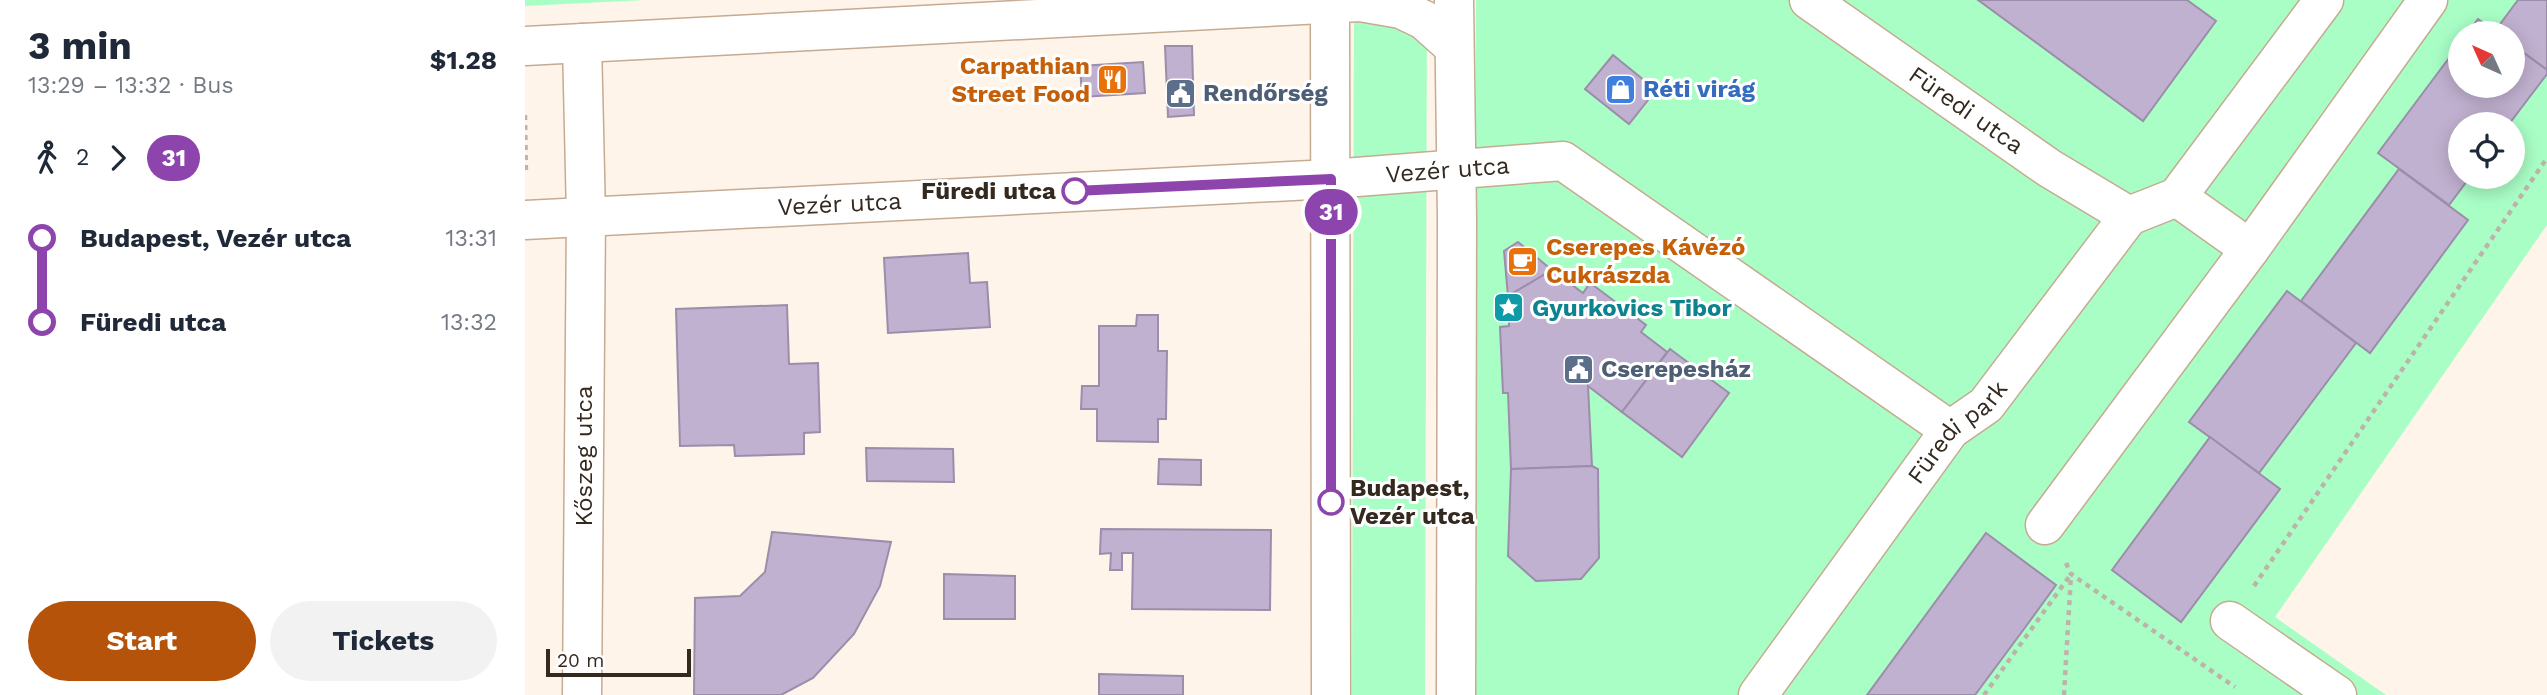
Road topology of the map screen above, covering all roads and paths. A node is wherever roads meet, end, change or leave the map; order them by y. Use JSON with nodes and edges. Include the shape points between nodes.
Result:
{"nodes":[{"id":1,"x":1454,"y":0,"type":"edge"},
{"id":2,"x":1809,"y":0,"type":"edge"},
{"id":3,"x":2325,"y":0,"type":"edge"},
{"id":4,"x":2428,"y":0,"type":"edge"},
{"id":5,"x":1330,"y":2,"type":"edge"},
{"id":6,"x":821,"y":15,"type":"edge"},
{"id":7,"x":582,"y":43,"type":"junction"},
{"id":8,"x":525,"y":46,"type":"edge"},
{"id":9,"x":1453,"y":46,"type":"junction"},
{"id":10,"x":2547,"y":158,"type":"edge"},
{"id":11,"x":1457,"y":169,"type":"junction"},
{"id":12,"x":1331,"y":179,"type":"junction"},
{"id":13,"x":2178,"y":197,"type":"junction"},
{"id":14,"x":586,"y":216,"type":"junction"},
{"id":15,"x":2129,"y":216,"type":"junction"},
{"id":16,"x":525,"y":220,"type":"edge"},
{"id":17,"x":2250,"y":248,"type":"junction"},
{"id":18,"x":1950,"y":430,"type":"junction"},
{"id":19,"x":2045,"y":526,"type":"dead end"},
{"id":20,"x":2071,"y":574,"type":"junction"},
{"id":21,"x":2230,"y":621,"type":"joint"},
{"id":22,"x":2235,"y":687,"type":"dead end"},
{"id":23,"x":582,"y":695,"type":"edge"},
{"id":24,"x":1331,"y":695,"type":"edge"},
{"id":25,"x":1457,"y":695,"type":"edge"},
{"id":26,"x":1758,"y":695,"type":"edge"},
{"id":27,"x":1984,"y":695,"type":"edge"},
{"id":28,"x":2064,"y":695,"type":"edge"},
{"id":29,"x":2337,"y":695,"type":"edge"}],
"edges":[{"from":1,"to":9,"type":"street"},
{"from":2,"to":15,"type":"street","name":"Füredi utca","via":[[2049,168]]},
{"from":3,"to":13,"type":"street"},
{"from":4,"to":17,"type":"street"},
{"from":5,"to":6,"type":"street"},
{"from":5,"to":9,"type":"street","via":[[1401,9],[1424,20]]},
{"from":5,"to":12,"type":"street"},
{"from":6,"to":7,"type":"street"},
{"from":7,"to":8,"type":"street"},
{"from":7,"to":14,"type":"street","name":"Kőszeg utca"},
{"from":9,"to":11,"type":"street"},
{"from":10,"to":21,"type":"path"},
{"from":11,"to":12,"type":"street","name":"Vezér utca"},
{"from":11,"to":18,"type":"street","name":"Vezér utca","via":[[1563,161]]},
{"from":11,"to":25,"type":"street"},
{"from":12,"to":14,"type":"street","name":"Vezér utca"},
{"from":12,"to":24,"type":"street"},
{"from":13,"to":15,"type":"street"},
{"from":13,"to":17,"type":"street"},
{"from":14,"to":16,"type":"street","name":"Vezér utca"},
{"from":14,"to":23,"type":"street","name":"Kőszeg utca"},
{"from":15,"to":18,"type":"street","name":"Füredi park","via":[[1986,405]]},
{"from":17,"to":19,"type":"street"},
{"from":18,"to":26,"type":"street","name":"Füredi park"},
{"from":20,"to":22,"type":"path"},
{"from":20,"to":27,"type":"path"},
{"from":20,"to":28,"type":"path"},
{"from":21,"to":29,"type":"street"}]}
